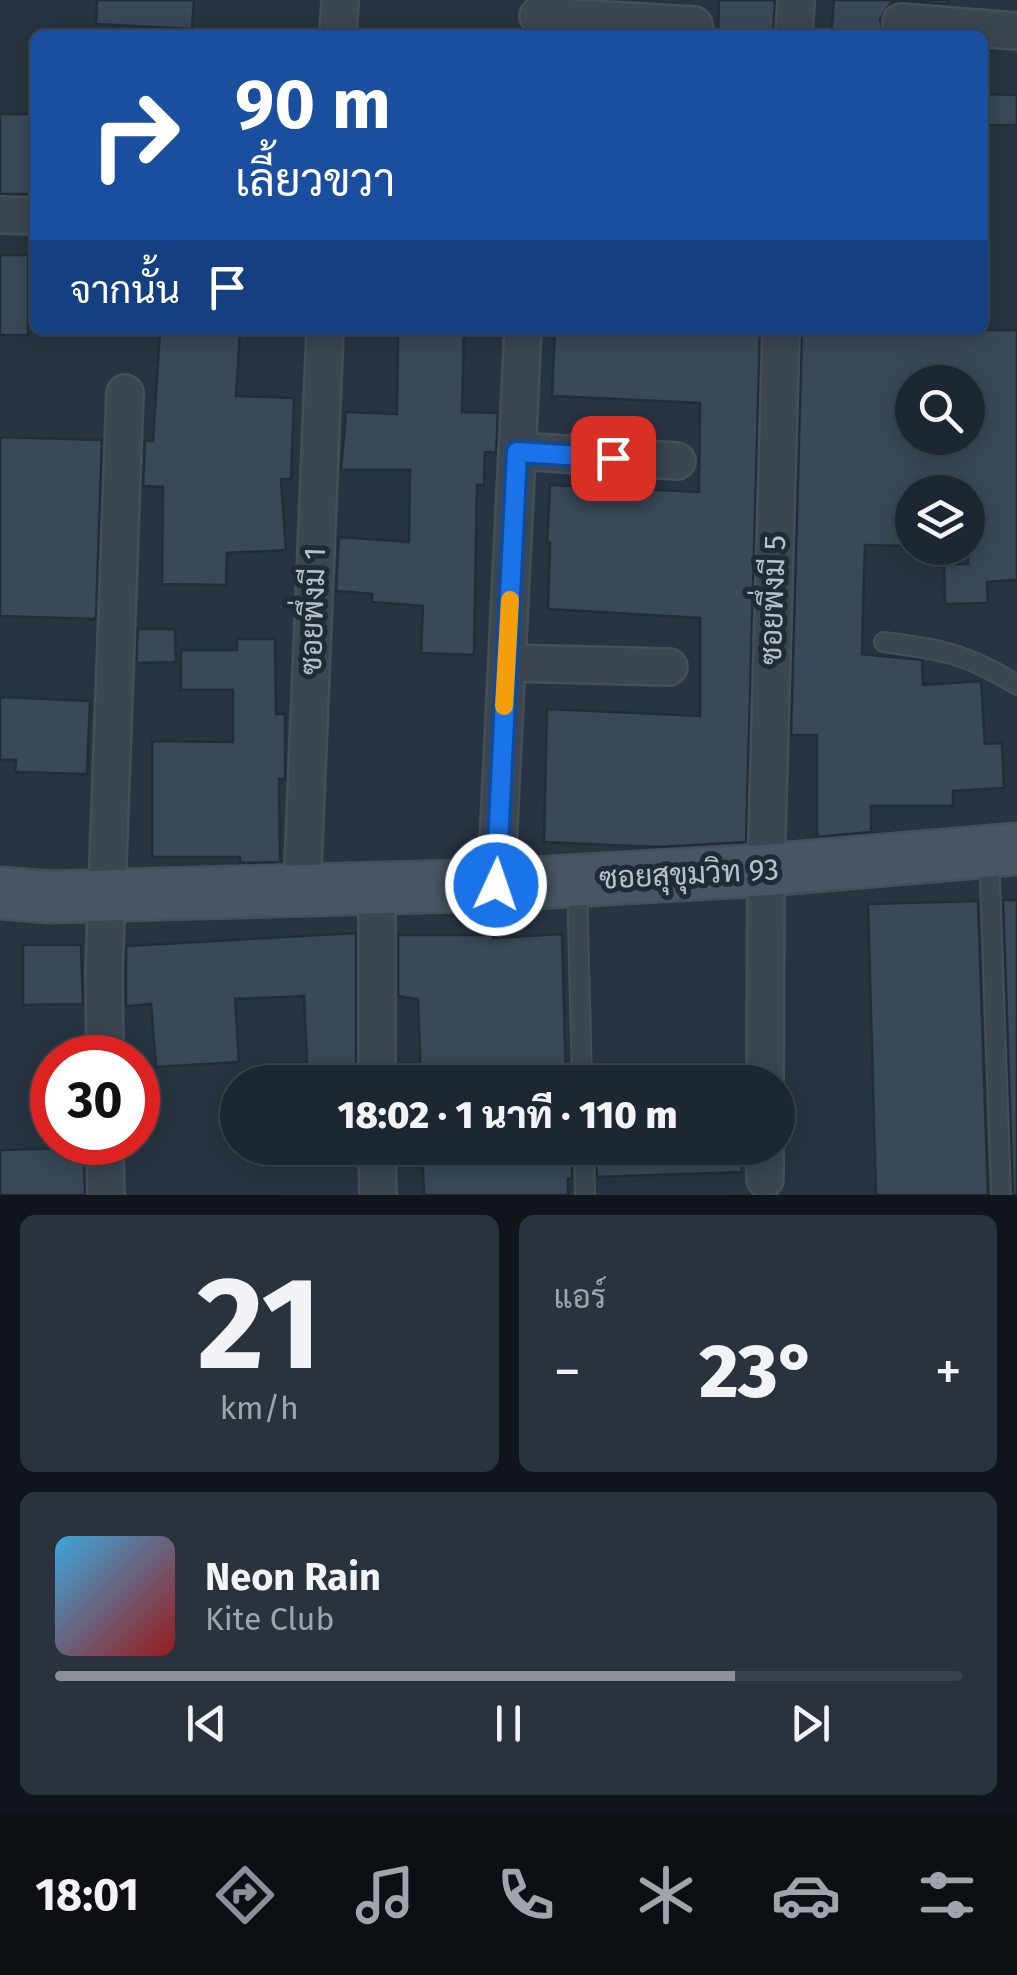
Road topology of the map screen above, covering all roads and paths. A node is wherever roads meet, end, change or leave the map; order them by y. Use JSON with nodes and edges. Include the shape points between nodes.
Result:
{"nodes":[{"id":1,"x":340,"y":0,"type":"edge"},
{"id":2,"x":796,"y":0,"type":"edge"},
{"id":3,"x":538,"y":17,"type":"edge"},
{"id":4,"x":900,"y":22,"type":"dead end"},
{"id":5,"x":694,"y":25,"type":"dead end"},
{"id":6,"x":338,"y":30,"type":"edge"},
{"id":7,"x":794,"y":30,"type":"edge"},
{"id":8,"x":1017,"y":31,"type":"edge"},
{"id":9,"x":0,"y":215,"type":"edge"},
{"id":10,"x":30,"y":216,"type":"edge"},
{"id":11,"x":324,"y":335,"type":"edge"},
{"id":12,"x":522,"y":335,"type":"edge"},
{"id":13,"x":781,"y":335,"type":"edge"},
{"id":14,"x":125,"y":392,"type":"dead end"},
{"id":15,"x":517,"y":452,"type":"junction"},
{"id":16,"x":677,"y":462,"type":"dead end"},
{"id":17,"x":884,"y":642,"type":"dead end"},
{"id":18,"x":507,"y":663,"type":"junction"},
{"id":19,"x":669,"y":667,"type":"dead end"},
{"id":20,"x":1017,"y":685,"type":"edge"},
{"id":21,"x":1003,"y":851,"type":"edge"},
{"id":22,"x":766,"y":870,"type":"junction"},
{"id":23,"x":577,"y":881,"type":"junction"},
{"id":24,"x":496,"y":885,"type":"junction"},
{"id":25,"x":376,"y":889,"type":"junction"},
{"id":26,"x":302,"y":892,"type":"junction"},
{"id":27,"x":0,"y":894,"type":"edge"},
{"id":28,"x":110,"y":895,"type":"junction"},
{"id":29,"x":105,"y":1035,"type":"edge"},
{"id":30,"x":377,"y":1065,"type":"edge"},
{"id":31,"x":582,"y":1065,"type":"edge"},
{"id":32,"x":766,"y":1065,"type":"edge"},
{"id":33,"x":106,"y":1165,"type":"edge"},
{"id":34,"x":377,"y":1165,"type":"edge"},
{"id":35,"x":584,"y":1165,"type":"edge"},
{"id":36,"x":106,"y":1195,"type":"edge"},
{"id":37,"x":378,"y":1195,"type":"edge"},
{"id":38,"x":585,"y":1195,"type":"edge"},
{"id":39,"x":1000,"y":1195,"type":"edge"}],
"edges":[{"from":1,"to":6,"type":"street"},
{"from":2,"to":7,"type":"street"},
{"from":3,"to":5,"type":"street"},
{"from":4,"to":8,"type":"street"},
{"from":9,"to":10,"type":"street"},
{"from":11,"to":26,"type":"street","name":"ซอยพึ่งมี 1"},
{"from":12,"to":15,"type":"street"},
{"from":13,"to":22,"type":"street","name":"ซอยพึ่งมี 5"},
{"from":14,"to":28,"type":"street"},
{"from":15,"to":16,"type":"street"},
{"from":15,"to":18,"type":"street"},
{"from":17,"to":20,"type":"lane","via":[[949,651]]},
{"from":18,"to":19,"type":"street"},
{"from":18,"to":24,"type":"street"},
{"from":21,"to":22,"type":"street","name":"ซอยสุขุมวิท 93"},
{"from":21,"to":39,"type":"lane"},
{"from":22,"to":23,"type":"street","name":"ซอยสุขุมวิท 93"},
{"from":22,"to":32,"type":"street","name":"ซอยพึ่งมี 5"},
{"from":23,"to":24,"type":"street","name":"ซอยสุขุมวิท 93"},
{"from":23,"to":31,"type":"lane"},
{"from":24,"to":25,"type":"street","name":"ซอยสุขุมวิท 93"},
{"from":25,"to":26,"type":"street","name":"ซอยสุขุมวิท 93"},
{"from":25,"to":30,"type":"street"},
{"from":26,"to":28,"type":"street","name":"ซอยสุขุมวิท 93"},
{"from":27,"to":28,"type":"street","name":"ซอยสุขุมวิท 93"},
{"from":28,"to":29,"type":"street"},
{"from":33,"to":36,"type":"street"},
{"from":34,"to":37,"type":"street"},
{"from":35,"to":38,"type":"lane"}]}
